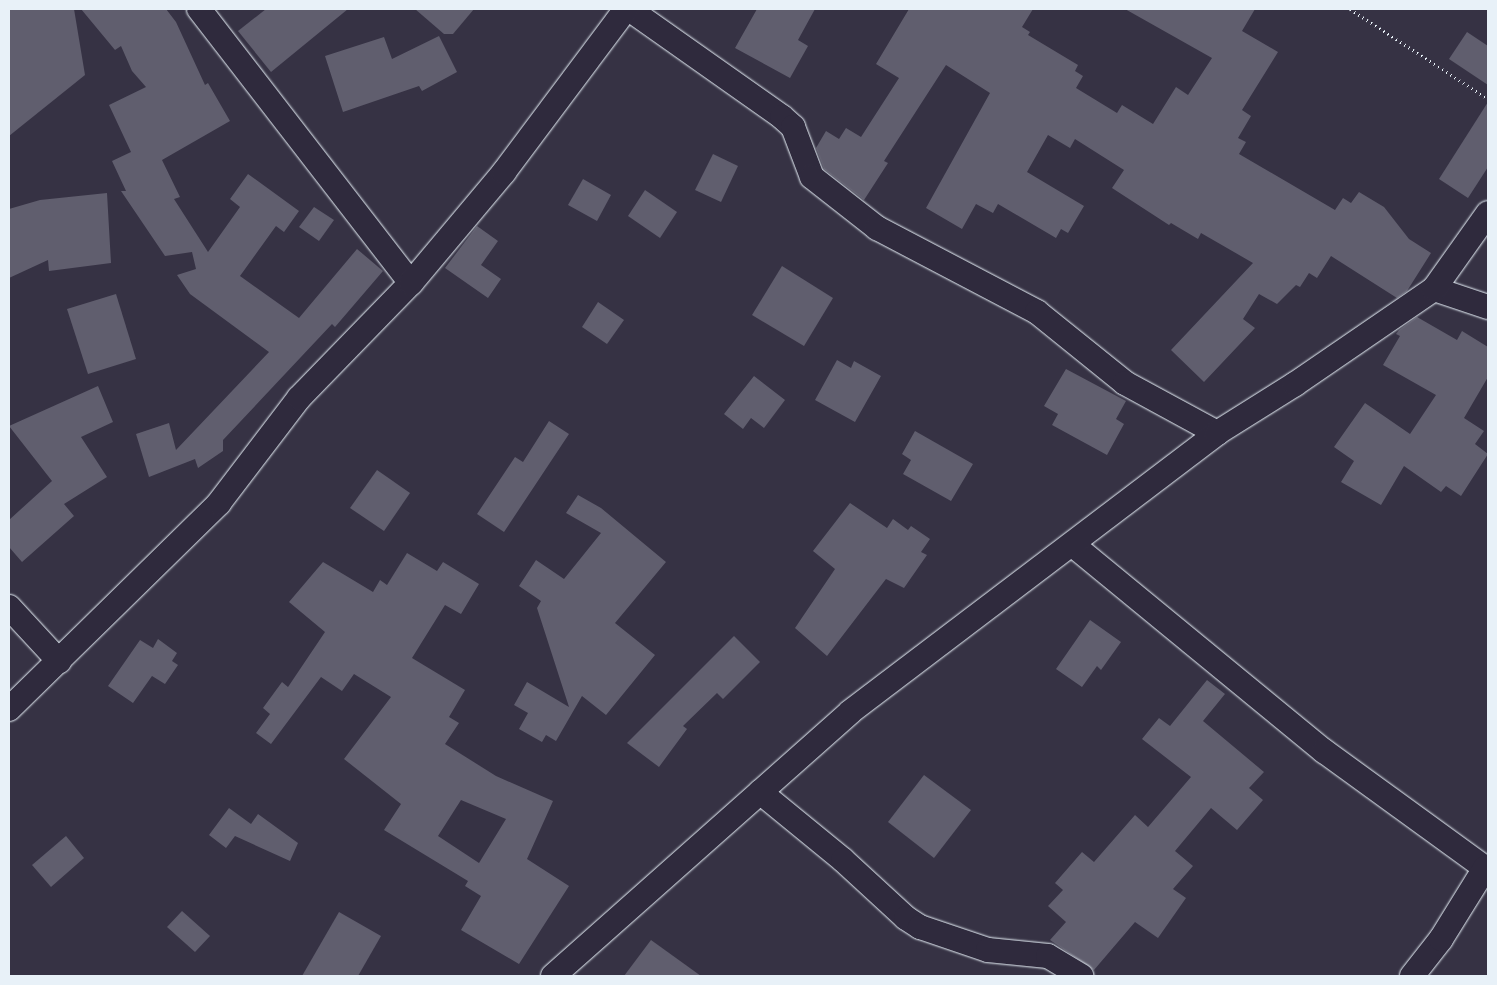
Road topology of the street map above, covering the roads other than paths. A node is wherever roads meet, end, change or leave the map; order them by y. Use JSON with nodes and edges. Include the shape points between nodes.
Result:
{"nodes":[{"id":1,"x":199,"y":9,"type":"edge"},
{"id":2,"x":627,"y":9,"type":"edge"},
{"id":3,"x":1488,"y":213,"type":"edge"},
{"id":4,"x":411,"y":283,"type":"junction"},
{"id":5,"x":1434,"y":289,"type":"junction"},
{"id":6,"x":1488,"y":307,"type":"edge"},
{"id":7,"x":1217,"y":433,"type":"junction"},
{"id":8,"x":1073,"y":545,"type":"junction"},
{"id":9,"x":9,"y":607,"type":"edge"},
{"id":10,"x":60,"y":661,"type":"junction"},
{"id":11,"x":9,"y":709,"type":"edge"},
{"id":12,"x":760,"y":792,"type":"junction"},
{"id":13,"x":1487,"y":869,"type":"edge"},
{"id":14,"x":553,"y":976,"type":"edge"},
{"id":15,"x":1081,"y":976,"type":"edge"},
{"id":16,"x":1412,"y":976,"type":"edge"}],
"edges":[{"from":1,"to":4,"type":"street"},
{"from":2,"to":4,"type":"street","via":[[504,172]]},
{"from":2,"to":7,"type":"street","via":[[782,116],[793,127],[812,177],[877,228],[1037,312],[1125,383]]},
{"from":3,"to":5,"type":"street"},
{"from":4,"to":10,"type":"street","via":[[299,398],[219,503]]},
{"from":5,"to":6,"type":"street"},
{"from":5,"to":7,"type":"street","via":[[1296,384]]},
{"from":7,"to":8,"type":"street"},
{"from":8,"to":12,"type":"street","via":[[850,712]]},
{"from":8,"to":13,"type":"street","via":[[1324,751]]},
{"from":9,"to":10,"type":"street"},
{"from":10,"to":11,"type":"street"},
{"from":12,"to":14,"type":"street"},
{"from":12,"to":15,"type":"street","via":[[913,923],[988,950],[1048,956]]},
{"from":13,"to":16,"type":"street"}]}
